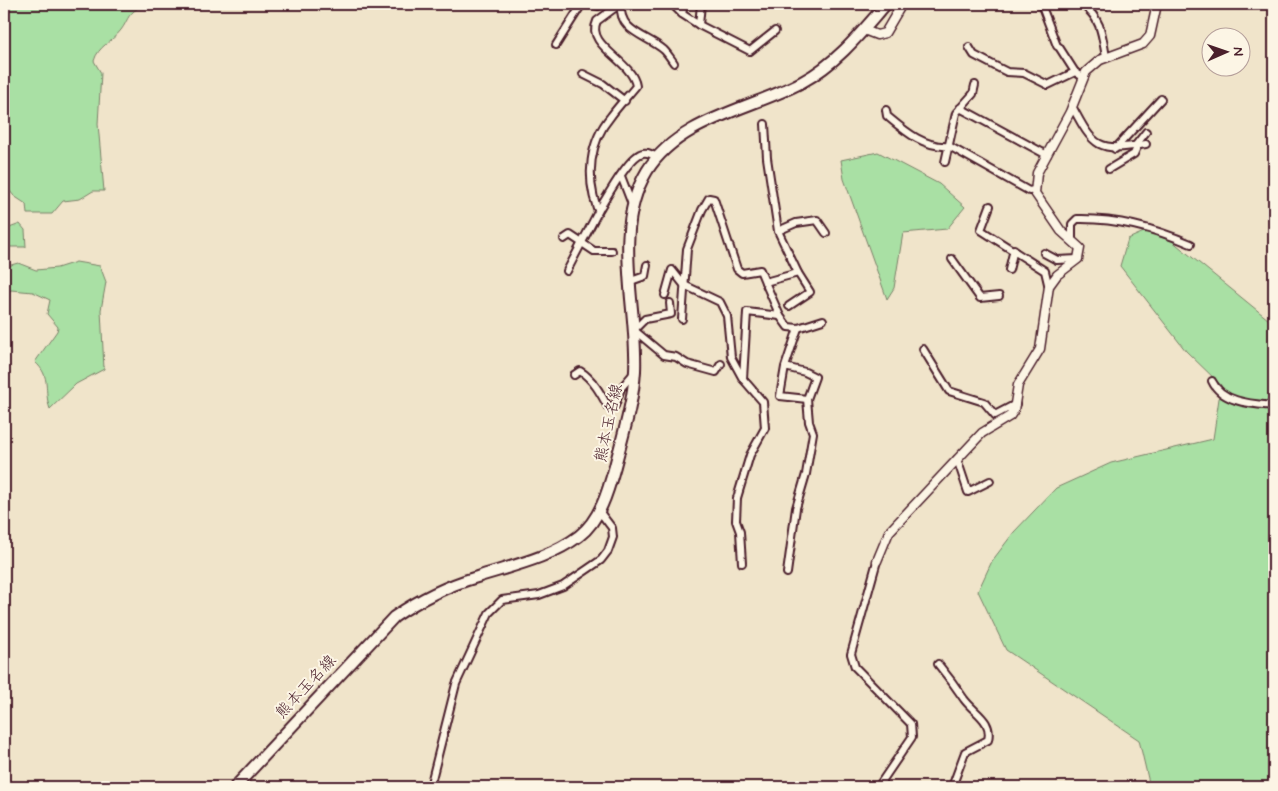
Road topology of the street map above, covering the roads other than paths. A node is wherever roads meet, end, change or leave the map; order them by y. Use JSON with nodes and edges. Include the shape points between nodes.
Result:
{"nodes":[{"id":1,"x":582,"y":4,"type":"edge"},
{"id":2,"x":590,"y":4,"type":"edge"},
{"id":3,"x":602,"y":4,"type":"edge"},
{"id":4,"x":620,"y":4,"type":"edge"},
{"id":5,"x":672,"y":4,"type":"edge"},
{"id":6,"x":684,"y":4,"type":"edge"},
{"id":7,"x":701,"y":4,"type":"edge"},
{"id":8,"x":886,"y":4,"type":"edge"},
{"id":9,"x":902,"y":4,"type":"edge"},
{"id":10,"x":1041,"y":4,"type":"edge"},
{"id":11,"x":1090,"y":4,"type":"edge"},
{"id":12,"x":1157,"y":4,"type":"edge"},
{"id":13,"x":682,"y":14,"type":"junction"},
{"id":14,"x":699,"y":25,"type":"junction"},
{"id":15,"x":864,"y":30,"type":"junction"},
{"id":16,"x":775,"y":31,"type":"dead end"},
{"id":17,"x":556,"y":45,"type":"dead end"},
{"id":18,"x":969,"y":47,"type":"dead end"},
{"id":19,"x":1106,"y":57,"type":"junction"},
{"id":20,"x":674,"y":63,"type":"dead end"},
{"id":21,"x":1074,"y":72,"type":"junction"},
{"id":22,"x":583,"y":74,"type":"dead end"},
{"id":23,"x":1083,"y":77,"type":"junction"},
{"id":24,"x":975,"y":85,"type":"dead end"},
{"id":25,"x":1161,"y":99,"type":"dead end"},
{"id":26,"x":625,"y":101,"type":"junction"},
{"id":27,"x":1072,"y":106,"type":"junction"},
{"id":28,"x":960,"y":108,"type":"junction"},
{"id":29,"x":886,"y":110,"type":"dead end"},
{"id":30,"x":764,"y":124,"type":"dead end"},
{"id":31,"x":1146,"y":132,"type":"dead end"},
{"id":32,"x":1146,"y":144,"type":"dead end"},
{"id":33,"x":949,"y":146,"type":"junction"},
{"id":34,"x":1136,"y":146,"type":"junction"},
{"id":35,"x":1115,"y":149,"type":"junction"},
{"id":36,"x":1047,"y":155,"type":"junction"},
{"id":37,"x":658,"y":158,"type":"junction"},
{"id":38,"x":945,"y":162,"type":"dead end"},
{"id":39,"x":1109,"y":169,"type":"dead end"},
{"id":40,"x":621,"y":176,"type":"junction"},
{"id":41,"x":1034,"y":190,"type":"junction"},
{"id":42,"x":990,"y":206,"type":"dead end"},
{"id":43,"x":633,"y":207,"type":"junction"},
{"id":44,"x":600,"y":208,"type":"junction"},
{"id":45,"x":778,"y":231,"type":"junction"},
{"id":46,"x":826,"y":233,"type":"dead end"},
{"id":47,"x":564,"y":239,"type":"dead end"},
{"id":48,"x":1072,"y":240,"type":"junction"},
{"id":49,"x":583,"y":244,"type":"junction"},
{"id":50,"x":1191,"y":244,"type":"dead end"},
{"id":51,"x":1014,"y":249,"type":"junction"},
{"id":52,"x":612,"y":250,"type":"dead end"},
{"id":53,"x":1044,"y":252,"type":"dead end"},
{"id":54,"x":952,"y":259,"type":"dead end"},
{"id":55,"x":1078,"y":259,"type":"junction"},
{"id":56,"x":647,"y":264,"type":"dead end"},
{"id":57,"x":1008,"y":270,"type":"dead end"},
{"id":58,"x":567,"y":271,"type":"dead end"},
{"id":59,"x":798,"y":273,"type":"junction"},
{"id":60,"x":631,"y":281,"type":"junction"},
{"id":61,"x":765,"y":282,"type":"junction"},
{"id":62,"x":684,"y":285,"type":"junction"},
{"id":63,"x":1049,"y":288,"type":"junction"},
{"id":64,"x":665,"y":295,"type":"dead end"},
{"id":65,"x":999,"y":296,"type":"dead end"},
{"id":66,"x":670,"y":303,"type":"dead end"},
{"id":67,"x":789,"y":306,"type":"dead end"},
{"id":68,"x":780,"y":316,"type":"junction"},
{"id":69,"x":682,"y":319,"type":"dead end"},
{"id":70,"x":823,"y":320,"type":"dead end"},
{"id":71,"x":798,"y":328,"type":"junction"},
{"id":72,"x":634,"y":330,"type":"junction"},
{"id":73,"x":923,"y":349,"type":"dead end"},
{"id":74,"x":721,"y":364,"type":"dead end"},
{"id":75,"x":785,"y":367,"type":"junction"},
{"id":76,"x":634,"y":372,"type":"junction"},
{"id":77,"x":574,"y":375,"type":"dead end"},
{"id":78,"x":743,"y":379,"type":"junction"},
{"id":79,"x":1212,"y":381,"type":"dead end"},
{"id":80,"x":807,"y":399,"type":"junction"},
{"id":81,"x":1016,"y":404,"type":"junction"},
{"id":82,"x":1274,"y":406,"type":"edge"},
{"id":83,"x":957,"y":459,"type":"junction"},
{"id":84,"x":990,"y":481,"type":"dead end"},
{"id":85,"x":599,"y":511,"type":"junction"},
{"id":86,"x":877,"y":561,"type":"joint"},
{"id":87,"x":742,"y":563,"type":"dead end"},
{"id":88,"x":787,"y":573,"type":"dead end"},
{"id":89,"x":938,"y":664,"type":"dead end"},
{"id":90,"x":235,"y":787,"type":"edge"},
{"id":91,"x":430,"y":787,"type":"edge"},
{"id":92,"x":878,"y":787,"type":"edge"},
{"id":93,"x":952,"y":787,"type":"edge"}],
"edges":[{"from":1,"to":17,"type":"street"},
{"from":2,"to":3,"type":"street"},
{"from":4,"to":20,"type":"street","via":[[628,27],[664,50]]},
{"from":4,"to":26,"type":"street","via":[[597,21],[595,31],[597,40],[635,78],[636,86]]},
{"from":5,"to":13,"type":"street"},
{"from":6,"to":13,"type":"street"},
{"from":7,"to":14,"type":"street"},
{"from":8,"to":15,"type":"main road","name":"熊本玉名線"},
{"from":9,"to":15,"type":"street","via":[[885,33],[877,35]]},
{"from":10,"to":21,"type":"street","via":[[1056,46]]},
{"from":11,"to":19,"type":"street","via":[[1084,6],[1098,20]]},
{"from":12,"to":19,"type":"street","via":[[1154,26],[1146,40]]},
{"from":13,"to":14,"type":"street"},
{"from":14,"to":16,"type":"street","via":[[750,51]]},
{"from":15,"to":37,"type":"main road","name":"熊本玉名線","via":[[843,52],[802,82],[693,130]]},
{"from":18,"to":21,"type":"street","via":[[974,55],[1007,72],[1024,73],[1048,85]]},
{"from":19,"to":23,"type":"street","via":[[1092,65]]},
{"from":21,"to":23,"type":"street"},
{"from":22,"to":26,"type":"street"},
{"from":23,"to":27,"type":"street"},
{"from":24,"to":28,"type":"street","via":[[973,94]]},
{"from":25,"to":35,"type":"street"},
{"from":26,"to":44,"type":"street","via":[[610,117],[592,157],[590,190],[597,208]]},
{"from":27,"to":35,"type":"street","via":[[1086,132],[1099,144]]},
{"from":27,"to":36,"type":"street"},
{"from":28,"to":33,"type":"street"},
{"from":28,"to":36,"type":"street"},
{"from":29,"to":33,"type":"street","via":[[887,116],[914,139],[923,139],[939,147]]},
{"from":30,"to":45,"type":"street"},
{"from":31,"to":34,"type":"street"},
{"from":32,"to":34,"type":"street"},
{"from":33,"to":38,"type":"street"},
{"from":33,"to":41,"type":"street","via":[[1005,179],[1029,191]]},
{"from":34,"to":35,"type":"street"},
{"from":34,"to":39,"type":"street","via":[[1134,154]]},
{"from":36,"to":41,"type":"street","via":[[1036,173]]},
{"from":37,"to":40,"type":"street","via":[[649,152],[641,153]]},
{"from":37,"to":43,"type":"main road","name":"熊本玉名線","via":[[642,181]]},
{"from":40,"to":43,"type":"street"},
{"from":40,"to":44,"type":"street"},
{"from":41,"to":48,"type":"street","via":[[1061,231]]},
{"from":42,"to":51,"type":"street","via":[[981,230]]},
{"from":43,"to":60,"type":"main road","name":"熊本玉名線","via":[[629,234]]},
{"from":44,"to":49,"type":"street"},
{"from":45,"to":46,"type":"street","via":[[796,223],[817,220]]},
{"from":45,"to":59,"type":"street"},
{"from":47,"to":49,"type":"street","via":[[570,235]]},
{"from":48,"to":50,"type":"street","via":[[1072,224],[1076,219],[1096,218],[1126,222]]},
{"from":48,"to":55,"type":"street","via":[[1080,248]]},
{"from":49,"to":52,"type":"street","via":[[594,251]]},
{"from":49,"to":58,"type":"street"},
{"from":51,"to":57,"type":"street"},
{"from":51,"to":63,"type":"street","via":[[1045,271]]},
{"from":53,"to":55,"type":"street","via":[[1057,260]]},
{"from":54,"to":65,"type":"street","via":[[980,298]]},
{"from":55,"to":63,"type":"street","via":[[1057,275]]},
{"from":56,"to":60,"type":"street","via":[[645,276]]},
{"from":59,"to":61,"type":"street"},
{"from":59,"to":67,"type":"street","via":[[810,292]]},
{"from":60,"to":72,"type":"main road","name":"熊本玉名線"},
{"from":61,"to":62,"type":"street","via":[[760,270],[742,273],[737,269],[714,199],[709,198],[687,249]]},
{"from":61,"to":68,"type":"street"},
{"from":62,"to":64,"type":"street","via":[[672,270]]},
{"from":62,"to":69,"type":"street"},
{"from":62,"to":78,"type":"street","via":[[720,302],[727,316],[731,357]]},
{"from":63,"to":81,"type":"street","via":[[1040,349],[1018,385]]},
{"from":66,"to":72,"type":"street","via":[[671,314],[645,319]]},
{"from":68,"to":71,"type":"street","via":[[788,327]]},
{"from":68,"to":78,"type":"street","via":[[746,312]]},
{"from":70,"to":71,"type":"street"},
{"from":71,"to":75,"type":"street"},
{"from":72,"to":74,"type":"street","via":[[664,355],[676,357],[686,364],[716,372]]},
{"from":72,"to":76,"type":"main road","name":"熊本玉名線"},
{"from":73,"to":81,"type":"street","via":[[949,391],[984,402],[995,415]]},
{"from":75,"to":80,"type":"street","via":[[815,377]]},
{"from":75,"to":80,"type":"street","via":[[780,396]]},
{"from":76,"to":77,"type":"street","via":[[621,388],[615,406],[608,407],[584,374],[580,371]]},
{"from":76,"to":85,"type":"main road","name":"熊本玉名線","via":[[626,421],[609,487]]},
{"from":78,"to":87,"type":"street","via":[[763,402],[765,428],[750,455],[738,498],[736,522],[740,532]]},
{"from":79,"to":82,"type":"street","via":[[1216,389],[1233,400]]},
{"from":80,"to":88,"type":"street","via":[[813,433],[796,508]]},
{"from":81,"to":83,"type":"street","via":[[1010,416],[982,433]]},
{"from":83,"to":84,"type":"street","via":[[968,492]]},
{"from":83,"to":86,"type":"street","via":[[889,532]]},
{"from":85,"to":90,"type":"main road","name":"熊本玉名線","via":[[581,535],[561,547],[422,598],[394,617]]},
{"from":85,"to":91,"type":"street","via":[[612,528],[613,537],[601,560],[547,593],[502,600],[494,605],[456,684]]},
{"from":86,"to":92,"type":"street","via":[[852,660],[855,667],[911,724],[912,737]]},
{"from":89,"to":93,"type":"street","via":[[966,701],[982,716],[989,730],[988,740],[964,752]]}]}
